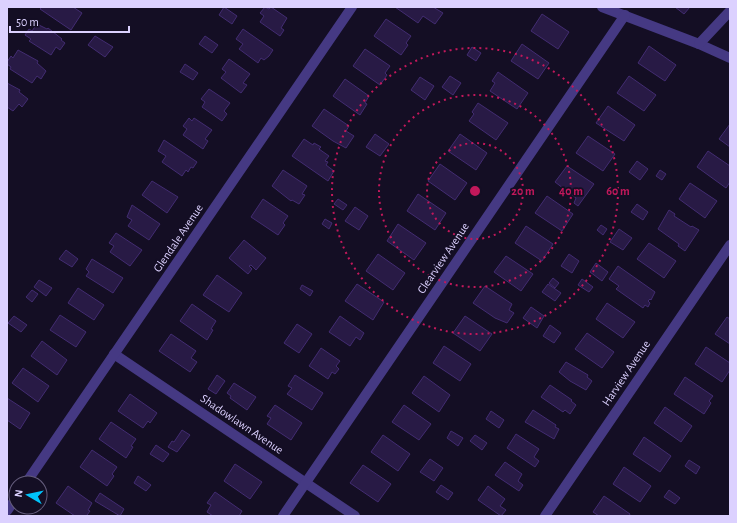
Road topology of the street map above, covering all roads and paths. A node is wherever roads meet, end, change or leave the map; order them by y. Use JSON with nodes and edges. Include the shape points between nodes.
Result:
{"nodes":[{"id":1,"x":352,"y":7,"type":"edge"},
{"id":2,"x":602,"y":7,"type":"edge"},
{"id":3,"x":730,"y":11,"type":"edge"},
{"id":4,"x":625,"y":15,"type":"junction"},
{"id":5,"x":699,"y":44,"type":"junction"},
{"id":6,"x":730,"y":58,"type":"edge"},
{"id":7,"x":730,"y":245,"type":"edge"},
{"id":8,"x":114,"y":354,"type":"junction"},
{"id":9,"x":31,"y":475,"type":"edge"},
{"id":10,"x":307,"y":482,"type":"junction"},
{"id":11,"x":283,"y":516,"type":"edge"},
{"id":12,"x":355,"y":516,"type":"edge"},
{"id":13,"x":545,"y":516,"type":"edge"}],
"edges":[{"from":1,"to":8,"type":"street","name":"Glendale Avenue"},
{"from":2,"to":4,"type":"street"},
{"from":3,"to":5,"type":"street"},
{"from":4,"to":5,"type":"street"},
{"from":4,"to":10,"type":"street","name":"Clearview Avenue"},
{"from":5,"to":6,"type":"street"},
{"from":7,"to":13,"type":"street","name":"Harview Avenue"},
{"from":8,"to":9,"type":"street","name":"Glendale Avenue"},
{"from":8,"to":10,"type":"street","name":"Shadowlawn Avenue"},
{"from":10,"to":11,"type":"street","name":"Clearview Avenue"},
{"from":10,"to":12,"type":"street","name":"Shadowlawn Avenue"}]}
